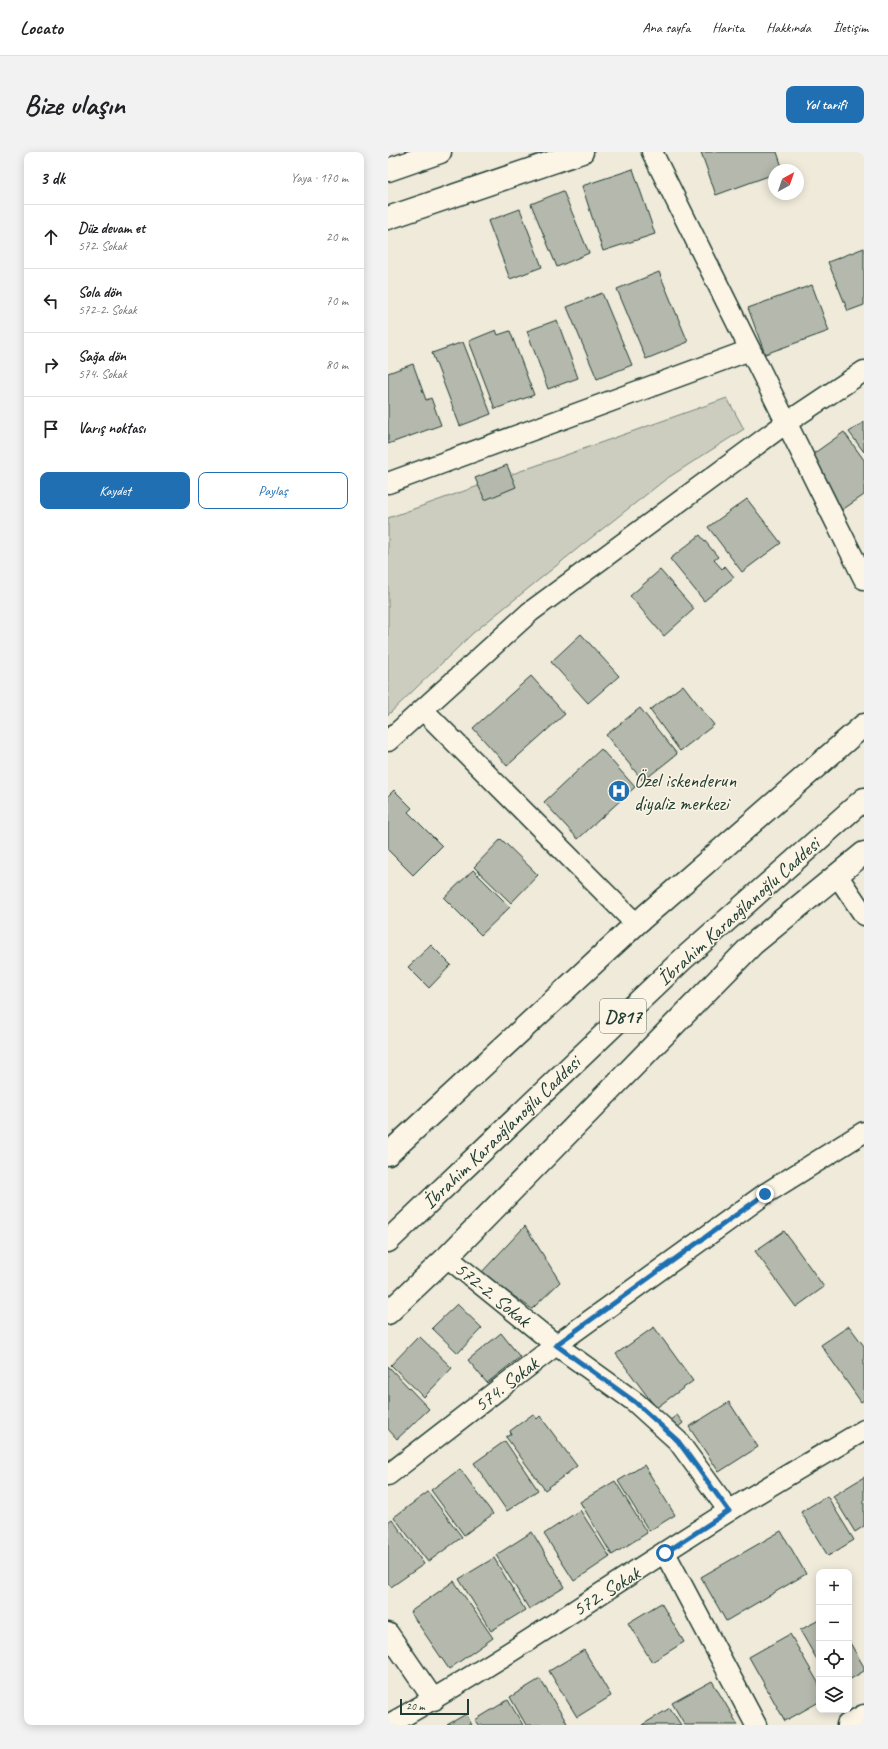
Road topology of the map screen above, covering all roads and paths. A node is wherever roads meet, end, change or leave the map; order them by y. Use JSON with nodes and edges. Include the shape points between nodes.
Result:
{"nodes":[{"id":1,"x":440,"y":152,"type":"edge"},
{"id":2,"x":582,"y":152,"type":"edge"},
{"id":3,"x":652,"y":152,"type":"edge"},
{"id":4,"x":388,"y":170,"type":"edge"},
{"id":5,"x":388,"y":218,"type":"edge"},
{"id":6,"x":750,"y":350,"type":"junction"},
{"id":7,"x":864,"y":371,"type":"edge"},
{"id":8,"x":786,"y":422,"type":"junction"},
{"id":9,"x":388,"y":483,"type":"edge"},
{"id":10,"x":864,"y":579,"type":"edge"},
{"id":11,"x":423,"y":710,"type":"junction"},
{"id":12,"x":864,"y":725,"type":"edge"},
{"id":13,"x":388,"y":742,"type":"edge"},
{"id":14,"x":864,"y":799,"type":"edge"},
{"id":15,"x":864,"y":853,"type":"edge"},
{"id":16,"x":838,"y":875,"type":"junction"},
{"id":17,"x":864,"y":915,"type":"edge"},
{"id":18,"x":636,"y":924,"type":"junction"},
{"id":19,"x":864,"y":1132,"type":"edge"},
{"id":20,"x":388,"y":1154,"type":"edge"},
{"id":21,"x":388,"y":1241,"type":"edge"},
{"id":22,"x":447,"y":1257,"type":"junction"},
{"id":23,"x":388,"y":1313,"type":"edge"},
{"id":24,"x":556,"y":1345,"type":"junction"},
{"id":25,"x":864,"y":1430,"type":"edge"},
{"id":26,"x":388,"y":1475,"type":"edge"},
{"id":27,"x":729,"y":1511,"type":"junction"},
{"id":28,"x":665,"y":1553,"type":"junction"},
{"id":29,"x":388,"y":1633,"type":"edge"},
{"id":30,"x":434,"y":1700,"type":"junction"},
{"id":31,"x":864,"y":1716,"type":"edge"},
{"id":32,"x":388,"y":1725,"type":"edge"},
{"id":33,"x":756,"y":1725,"type":"edge"},
{"id":34,"x":848,"y":1725,"type":"edge"}],
"edges":[{"from":1,"to":4,"type":"main road"},
{"from":2,"to":5,"type":"main road"},
{"from":3,"to":6,"type":"street"},
{"from":6,"to":8,"type":"street"},
{"from":6,"to":9,"type":"street"},
{"from":7,"to":8,"type":"street"},
{"from":8,"to":10,"type":"street"},
{"from":8,"to":11,"type":"street","via":[[530,612]]},
{"from":11,"to":13,"type":"street"},
{"from":11,"to":18,"type":"street"},
{"from":12,"to":18,"type":"main road"},
{"from":14,"to":21,"type":"main road","name":"İbrahim Karaoğlanoğlu Caddesi","number":"D817","via":[[682,960]]},
{"from":15,"to":16,"type":"main road"},
{"from":16,"to":17,"type":"street"},
{"from":16,"to":22,"type":"main road","via":[[753,944]]},
{"from":18,"to":20,"type":"main road"},
{"from":19,"to":24,"type":"street","name":"574. Sokak","via":[[765,1194]]},
{"from":22,"to":23,"type":"main road"},
{"from":22,"to":24,"type":"street","name":"572-2. Sokak"},
{"from":24,"to":26,"type":"street","name":"574. Sokak"},
{"from":24,"to":27,"type":"street","name":"572-2. Sokak","via":[[635,1402],[678,1441]]},
{"from":25,"to":27,"type":"street","name":"572. Sokak"},
{"from":27,"to":28,"type":"street","name":"572. Sokak"},
{"from":28,"to":30,"type":"street","name":"572. Sokak"},
{"from":28,"to":33,"type":"street"},
{"from":29,"to":30,"type":"street"},
{"from":30,"to":32,"type":"street","name":"572. Sokak"},
{"from":31,"to":34,"type":"main road"}]}
